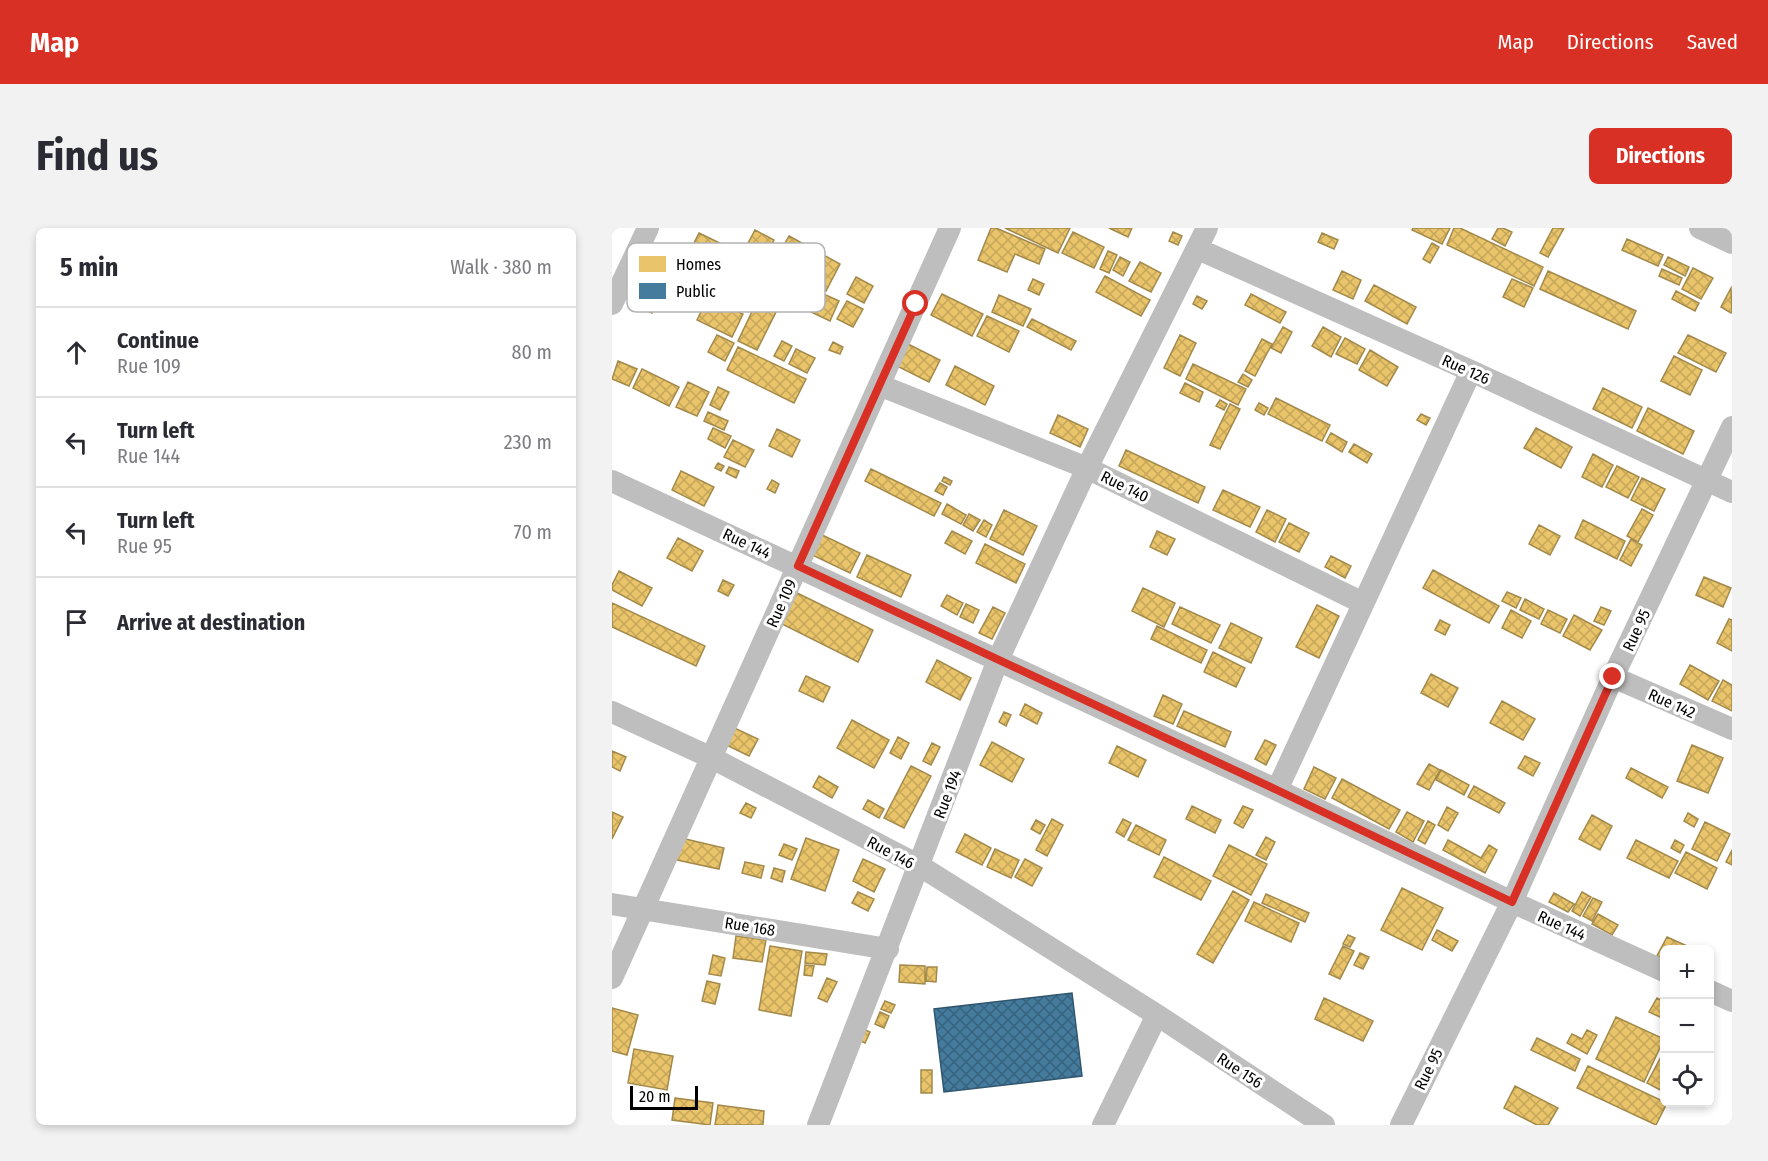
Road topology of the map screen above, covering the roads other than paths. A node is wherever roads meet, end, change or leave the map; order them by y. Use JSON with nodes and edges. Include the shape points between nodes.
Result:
{"nodes":[{"id":1,"x":648,"y":228,"type":"edge"},
{"id":2,"x":950,"y":228,"type":"edge"},
{"id":3,"x":1207,"y":228,"type":"edge"},
{"id":4,"x":1700,"y":228,"type":"edge"},
{"id":5,"x":635,"y":243,"type":"edge"},
{"id":6,"x":1732,"y":243,"type":"edge"},
{"id":7,"x":1198,"y":249,"type":"junction"},
{"id":8,"x":621,"y":260,"type":"edge"},
{"id":9,"x":612,"y":304,"type":"edge"},
{"id":10,"x":1471,"y":371,"type":"junction"},
{"id":11,"x":879,"y":385,"type":"junction"},
{"id":12,"x":1732,"y":427,"type":"edge"},
{"id":13,"x":1087,"y":468,"type":"junction"},
{"id":14,"x":612,"y":481,"type":"edge"},
{"id":15,"x":1706,"y":481,"type":"junction"},
{"id":16,"x":1732,"y":492,"type":"edge"},
{"id":17,"x":798,"y":566,"type":"junction"},
{"id":18,"x":1363,"y":603,"type":"junction"},
{"id":19,"x":998,"y":660,"type":"junction"},
{"id":20,"x":1613,"y":677,"type":"junction"},
{"id":21,"x":612,"y":712,"type":"edge"},
{"id":22,"x":1732,"y":729,"type":"edge"},
{"id":23,"x":712,"y":758,"type":"junction"},
{"id":24,"x":1277,"y":790,"type":"junction"},
{"id":25,"x":920,"y":866,"type":"junction"},
{"id":26,"x":1512,"y":902,"type":"junction"},
{"id":27,"x":612,"y":904,"type":"edge"},
{"id":28,"x":643,"y":909,"type":"junction"},
{"id":29,"x":888,"y":949,"type":"junction"},
{"id":30,"x":1660,"y":969,"type":"edge"},
{"id":31,"x":612,"y":978,"type":"edge"},
{"id":32,"x":1714,"y":993,"type":"edge"},
{"id":33,"x":1732,"y":1001,"type":"edge"},
{"id":34,"x":1157,"y":1015,"type":"junction"},
{"id":35,"x":818,"y":1125,"type":"edge"},
{"id":36,"x":1103,"y":1125,"type":"edge"},
{"id":37,"x":1324,"y":1125,"type":"edge"},
{"id":38,"x":1401,"y":1125,"type":"edge"}],
"edges":[{"from":1,"to":5,"type":"street"},
{"from":2,"to":11,"type":"street","name":"Rue 109"},
{"from":3,"to":7,"type":"street","name":"Rue 194"},
{"from":4,"to":6,"type":"street"},
{"from":7,"to":10,"type":"street","name":"Rue 126"},
{"from":7,"to":13,"type":"street","name":"Rue 194"},
{"from":8,"to":9,"type":"street"},
{"from":10,"to":15,"type":"street","name":"Rue 126"},
{"from":10,"to":18,"type":"street"},
{"from":11,"to":13,"type":"street","name":"Rue 140"},
{"from":11,"to":17,"type":"street","name":"Rue 109"},
{"from":12,"to":15,"type":"street","name":"Rue 95"},
{"from":13,"to":18,"type":"street","name":"Rue 140"},
{"from":13,"to":19,"type":"street","name":"Rue 194"},
{"from":14,"to":17,"type":"street","name":"Rue 144"},
{"from":15,"to":16,"type":"street","name":"Rue 126"},
{"from":15,"to":20,"type":"street","name":"Rue 95"},
{"from":17,"to":19,"type":"street","name":"Rue 144"},
{"from":17,"to":23,"type":"street","name":"Rue 109"},
{"from":18,"to":24,"type":"street"},
{"from":19,"to":24,"type":"street","name":"Rue 144"},
{"from":19,"to":25,"type":"street","name":"Rue 194"},
{"from":20,"to":22,"type":"street","name":"Rue 142"},
{"from":20,"to":26,"type":"street","name":"Rue 95"},
{"from":21,"to":23,"type":"street","name":"Rue 146"},
{"from":23,"to":25,"type":"street","name":"Rue 146"},
{"from":23,"to":28,"type":"street","name":"Rue 109"},
{"from":24,"to":26,"type":"street","name":"Rue 144"},
{"from":25,"to":29,"type":"street","name":"Rue 194"},
{"from":25,"to":34,"type":"street","name":"Rue 146"},
{"from":26,"to":30,"type":"street","name":"Rue 144"},
{"from":26,"to":38,"type":"street","name":"Rue 95"},
{"from":27,"to":28,"type":"street","name":"Rue 168"},
{"from":28,"to":29,"type":"street","name":"Rue 168"},
{"from":28,"to":31,"type":"street","name":"Rue 109"},
{"from":29,"to":35,"type":"street","name":"Rue 194"},
{"from":32,"to":33,"type":"street"},
{"from":34,"to":36,"type":"street"},
{"from":34,"to":37,"type":"street","name":"Rue 156"}]}
